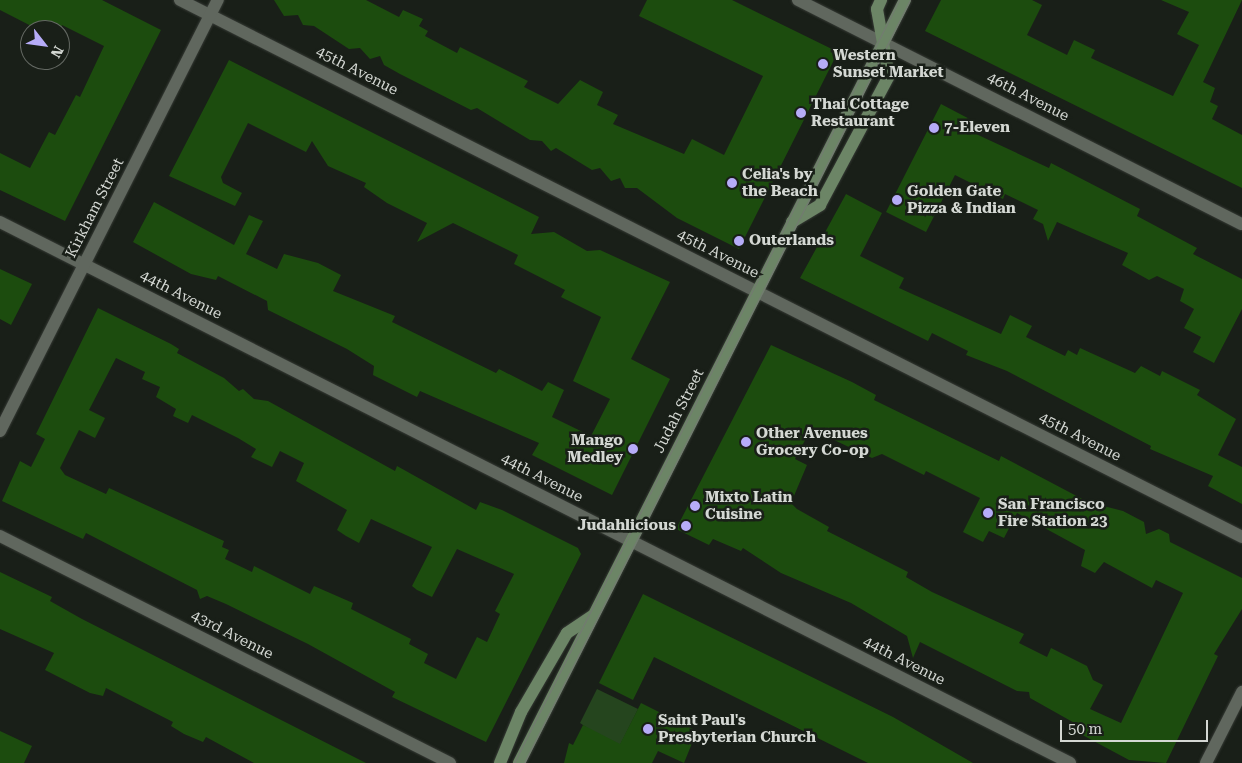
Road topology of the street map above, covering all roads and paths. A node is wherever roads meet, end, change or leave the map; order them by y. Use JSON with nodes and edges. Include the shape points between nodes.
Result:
{"nodes":[{"id":1,"x":180,"y":0,"type":"edge"},
{"id":2,"x":218,"y":0,"type":"edge"},
{"id":3,"x":798,"y":0,"type":"edge"},
{"id":4,"x":882,"y":0,"type":"edge"},
{"id":5,"x":905,"y":0,"type":"edge"},
{"id":6,"x":210,"y":15,"type":"junction"},
{"id":7,"x":883,"y":43,"type":"junction"},
{"id":8,"x":0,"y":222,"type":"edge"},
{"id":9,"x":792,"y":222,"type":"junction"},
{"id":10,"x":1242,"y":224,"type":"edge"},
{"id":11,"x":84,"y":265,"type":"junction"},
{"id":12,"x":757,"y":292,"type":"junction"},
{"id":13,"x":0,"y":431,"type":"edge"},
{"id":14,"x":0,"y":536,"type":"edge"},
{"id":15,"x":1242,"y":537,"type":"edge"},
{"id":16,"x":631,"y":541,"type":"junction"},
{"id":17,"x":594,"y":615,"type":"junction"},
{"id":18,"x":1242,"y":692,"type":"edge"},
{"id":19,"x":450,"y":763,"type":"edge"},
{"id":20,"x":500,"y":763,"type":"edge"},
{"id":21,"x":519,"y":763,"type":"edge"},
{"id":22,"x":1070,"y":763,"type":"edge"},
{"id":23,"x":1206,"y":763,"type":"edge"}],
"edges":[{"from":1,"to":6,"type":"street","name":"45th Avenue"},
{"from":2,"to":6,"type":"street","name":"Kirkham Street"},
{"from":3,"to":7,"type":"street","name":"46th Avenue"},
{"from":4,"to":7,"type":"street","via":[[877,9]]},
{"from":5,"to":7,"type":"street","name":"Judah Street"},
{"from":6,"to":11,"type":"street","name":"Kirkham Street"},
{"from":6,"to":12,"type":"street","name":"45th Avenue"},
{"from":7,"to":9,"type":"street","name":"Judah Street"},
{"from":7,"to":9,"type":"street","via":[[889,76],[864,126],[820,206]]},
{"from":7,"to":10,"type":"street","name":"46th Avenue"},
{"from":8,"to":11,"type":"street","name":"44th Avenue"},
{"from":9,"to":12,"type":"street","name":"Judah Street"},
{"from":11,"to":13,"type":"street","name":"Kirkham Street"},
{"from":11,"to":16,"type":"street","name":"44th Avenue"},
{"from":12,"to":15,"type":"street","name":"45th Avenue"},
{"from":12,"to":16,"type":"street","name":"Judah Street"},
{"from":14,"to":19,"type":"street","name":"43rd Avenue"},
{"from":16,"to":17,"type":"street","name":"Judah Street"},
{"from":16,"to":22,"type":"street","name":"44th Avenue"},
{"from":17,"to":20,"type":"street","name":"Judah Street","via":[[567,633],[521,712]]},
{"from":17,"to":21,"type":"street","name":"Judah Street"},
{"from":18,"to":23,"type":"street"}]}
